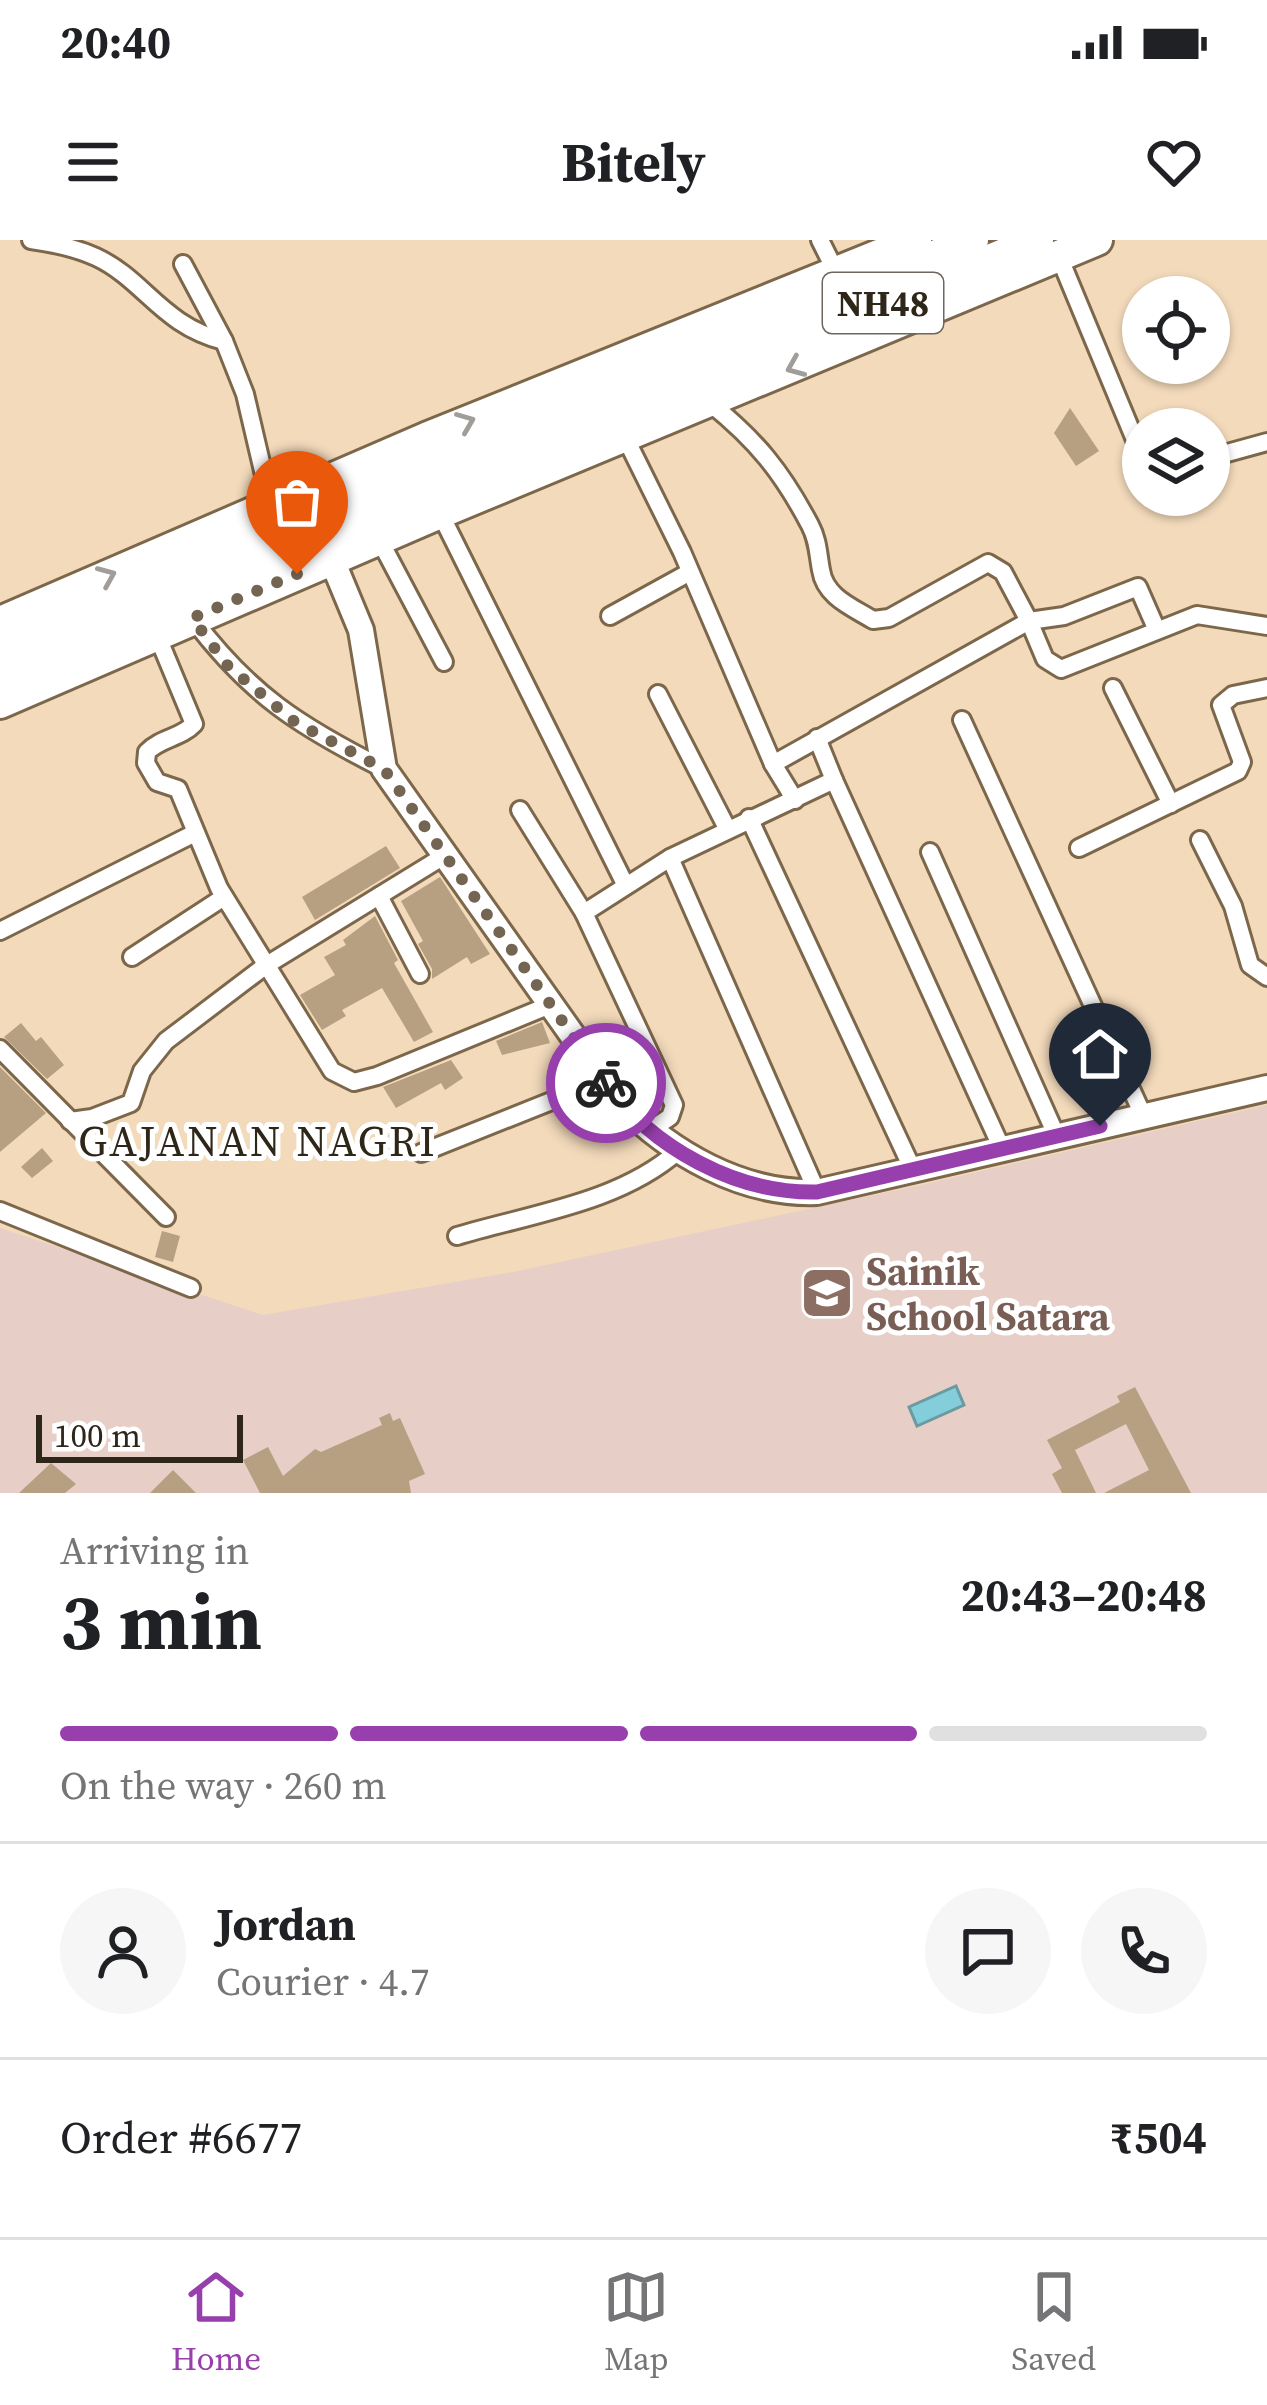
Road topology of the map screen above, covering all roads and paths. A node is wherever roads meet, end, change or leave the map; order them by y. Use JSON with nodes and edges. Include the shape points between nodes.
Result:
{"nodes":[{"id":1,"x":31,"y":240,"type":"edge"},
{"id":2,"x":820,"y":240,"type":"edge"},
{"id":3,"x":916,"y":240,"type":"edge"},
{"id":4,"x":973,"y":240,"type":"edge"},
{"id":5,"x":1096,"y":240,"type":"edge"},
{"id":6,"x":1048,"y":247,"type":"edge"},
{"id":7,"x":183,"y":264,"type":"dead end"},
{"id":8,"x":836,"y":272,"type":"junction"},
{"id":9,"x":224,"y":341,"type":"junction"},
{"id":10,"x":724,"y":356,"type":"junction"},
{"id":11,"x":710,"y":403,"type":"junction"},
{"id":12,"x":1122,"y":412,"type":"edge"},
{"id":13,"x":626,"y":437,"type":"junction"},
{"id":14,"x":1267,"y":442,"type":"edge"},
{"id":15,"x":1230,"y":452,"type":"edge"},
{"id":16,"x":271,"y":505,"type":"junction"},
{"id":17,"x":440,"y":513,"type":"junction"},
{"id":18,"x":379,"y":539,"type":"junction"},
{"id":19,"x":332,"y":560,"type":"junction"},
{"id":20,"x":690,"y":572,"type":"junction"},
{"id":21,"x":610,"y":616,"type":"dead end"},
{"id":22,"x":192,"y":618,"type":"junction"},
{"id":23,"x":1029,"y":621,"type":"junction"},
{"id":24,"x":0,"y":622,"type":"edge"},
{"id":25,"x":1267,"y":626,"type":"edge"},
{"id":26,"x":1156,"y":628,"type":"junction"},
{"id":27,"x":157,"y":635,"type":"junction"},
{"id":28,"x":0,"y":651,"type":"edge"},
{"id":29,"x":444,"y":662,"type":"dead end"},
{"id":30,"x":0,"y":677,"type":"edge"},
{"id":31,"x":1113,"y":688,"type":"dead end"},
{"id":32,"x":1267,"y":688,"type":"edge"},
{"id":33,"x":658,"y":694,"type":"dead end"},
{"id":34,"x":0,"y":703,"type":"edge"},
{"id":35,"x":962,"y":720,"type":"dead end"},
{"id":36,"x":817,"y":738,"type":"junction"},
{"id":37,"x":773,"y":764,"type":"junction"},
{"id":38,"x":384,"y":769,"type":"junction"},
{"id":39,"x":834,"y":781,"type":"junction"},
{"id":40,"x":795,"y":800,"type":"junction"},
{"id":41,"x":1171,"y":804,"type":"junction"},
{"id":42,"x":520,"y":810,"type":"dead end"},
{"id":43,"x":748,"y":818,"type":"junction"},
{"id":44,"x":728,"y":830,"type":"junction"},
{"id":45,"x":195,"y":833,"type":"junction"},
{"id":46,"x":1200,"y":840,"type":"dead end"},
{"id":47,"x":1078,"y":848,"type":"dead end"},
{"id":48,"x":930,"y":852,"type":"dead end"},
{"id":49,"x":444,"y":856,"type":"junction"},
{"id":50,"x":670,"y":858,"type":"junction"},
{"id":51,"x":625,"y":884,"type":"junction"},
{"id":52,"x":379,"y":896,"type":"junction"},
{"id":53,"x":224,"y":897,"type":"junction"},
{"id":54,"x":584,"y":913,"type":"junction"},
{"id":55,"x":0,"y":931,"type":"edge"},
{"id":56,"x":131,"y":957,"type":"dead end"},
{"id":57,"x":265,"y":966,"type":"junction"},
{"id":58,"x":419,"y":974,"type":"dead end"},
{"id":59,"x":1267,"y":977,"type":"edge"},
{"id":60,"x":550,"y":1005,"type":"junction"},
{"id":61,"x":0,"y":1049,"type":"edge"},
{"id":62,"x":604,"y":1080,"type":"junction"},
{"id":63,"x":1267,"y":1088,"type":"edge"},
{"id":64,"x":1143,"y":1115,"type":"junction"},
{"id":65,"x":70,"y":1120,"type":"junction"},
{"id":66,"x":649,"y":1132,"type":"junction"},
{"id":67,"x":1057,"y":1137,"type":"junction"},
{"id":68,"x":678,"y":1151,"type":"junction"},
{"id":69,"x":1003,"y":1151,"type":"junction"},
{"id":70,"x":421,"y":1154,"type":"dead end"},
{"id":71,"x":913,"y":1170,"type":"junction"},
{"id":72,"x":817,"y":1192,"type":"junction"},
{"id":73,"x":0,"y":1211,"type":"edge"},
{"id":74,"x":166,"y":1217,"type":"dead end"},
{"id":75,"x":457,"y":1236,"type":"dead end"},
{"id":76,"x":191,"y":1288,"type":"dead end"}],
"edges":[{"from":1,"to":9,"type":"street","via":[[99,258],[163,313]]},
{"from":2,"to":8,"type":"street"},
{"from":3,"to":8,"type":"highway"},
{"from":4,"to":10,"type":"highway","number":"NH48"},
{"from":5,"to":6,"type":"highway"},
{"from":6,"to":10,"type":"highway","number":"NH48"},
{"from":6,"to":11,"type":"highway","one_way":true},
{"from":6,"to":12,"type":"street"},
{"from":7,"to":9,"type":"street"},
{"from":16,"to":8,"type":"highway","one_way":true},
{"from":9,"to":16,"type":"street"},
{"from":10,"to":28,"type":"highway","number":"NH48","via":[[436,462]]},
{"from":10,"to":30,"type":"highway","number":"NH48"},
{"from":11,"to":13,"type":"highway"},
{"from":11,"to":23,"type":"street","via":[[776,464],[815,536],[831,593],[880,622],[988,563],[1003,572]]},
{"from":13,"to":17,"type":"highway"},
{"from":13,"to":20,"type":"street"},
{"from":14,"to":15,"type":"street"},
{"from":24,"to":16,"type":"highway","one_way":true},
{"from":17,"to":18,"type":"highway"},
{"from":17,"to":51,"type":"street"},
{"from":18,"to":19,"type":"highway"},
{"from":18,"to":29,"type":"street"},
{"from":19,"to":22,"type":"highway"},
{"from":19,"to":38,"type":"street","via":[[361,630]]},
{"from":20,"to":21,"type":"street"},
{"from":20,"to":37,"type":"street"},
{"from":22,"to":27,"type":"highway"},
{"from":22,"to":38,"type":"street","via":[[228,666],[295,722]]},
{"from":23,"to":26,"type":"street","via":[[1138,587]]},
{"from":23,"to":26,"type":"street","via":[[1045,659],[1061,669]]},
{"from":23,"to":36,"type":"street"},
{"from":25,"to":26,"type":"street","via":[[1197,615]]},
{"from":27,"to":34,"type":"highway"},
{"from":27,"to":45,"type":"street","via":[[194,724],[152,746],[146,763],[157,782],[178,789]]},
{"from":31,"to":41,"type":"street"},
{"from":32,"to":41,"type":"street","via":[[1221,705],[1242,767]]},
{"from":33,"to":44,"type":"street"},
{"from":35,"to":64,"type":"street"},
{"from":36,"to":37,"type":"street"},
{"from":36,"to":39,"type":"street"},
{"from":37,"to":40,"type":"street"},
{"from":38,"to":49,"type":"street"},
{"from":39,"to":40,"type":"street"},
{"from":39,"to":69,"type":"street"},
{"from":40,"to":43,"type":"street"},
{"from":41,"to":47,"type":"street"},
{"from":42,"to":54,"type":"street"},
{"from":43,"to":44,"type":"street"},
{"from":43,"to":71,"type":"street"},
{"from":44,"to":50,"type":"street"},
{"from":45,"to":53,"type":"street"},
{"from":45,"to":55,"type":"street"},
{"from":46,"to":59,"type":"street","via":[[1233,906],[1250,965]]},
{"from":48,"to":67,"type":"street"},
{"from":49,"to":52,"type":"street"},
{"from":49,"to":60,"type":"street"},
{"from":50,"to":51,"type":"street"},
{"from":50,"to":72,"type":"street"},
{"from":51,"to":54,"type":"street"},
{"from":52,"to":57,"type":"street"},
{"from":52,"to":58,"type":"street"},
{"from":53,"to":56,"type":"street"},
{"from":53,"to":57,"type":"street"},
{"from":54,"to":66,"type":"street","via":[[674,1105]]},
{"from":57,"to":60,"type":"street","via":[[332,1071],[354,1082]]},
{"from":57,"to":65,"type":"street","via":[[166,1041],[142,1071],[131,1103]]},
{"from":60,"to":62,"type":"street"},
{"from":61,"to":65,"type":"street"},
{"from":62,"to":66,"type":"street"},
{"from":62,"to":70,"type":"street"},
{"from":63,"to":64,"type":"street"},
{"from":64,"to":67,"type":"street"},
{"from":65,"to":74,"type":"street"},
{"from":66,"to":68,"type":"street"},
{"from":67,"to":69,"type":"street"},
{"from":68,"to":72,"type":"street","via":[[714,1170]]},
{"from":68,"to":75,"type":"street","via":[[622,1188]]},
{"from":69,"to":71,"type":"street"},
{"from":71,"to":72,"type":"street"},
{"from":73,"to":76,"type":"street"}]}
